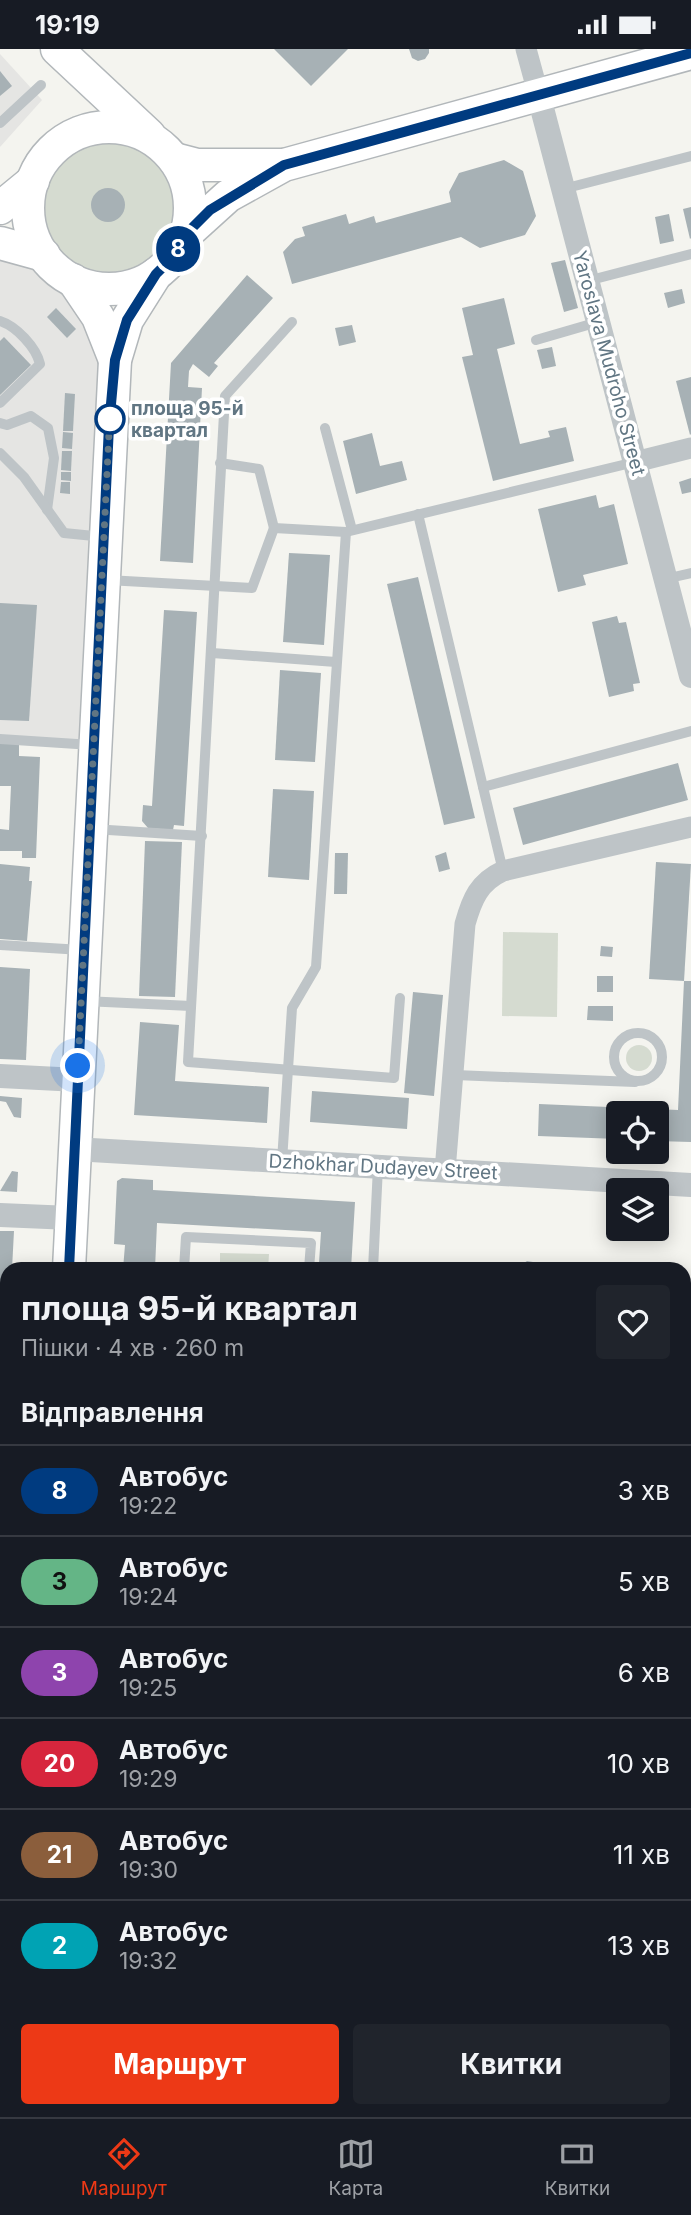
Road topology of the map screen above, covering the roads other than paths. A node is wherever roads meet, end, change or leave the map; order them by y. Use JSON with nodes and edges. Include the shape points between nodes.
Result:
{"nodes":[{"id":1,"x":526,"y":49,"type":"edge"},
{"id":2,"x":62,"y":53,"type":"edge"},
{"id":3,"x":691,"y":53,"type":"edge"},
{"id":4,"x":41,"y":85,"type":"dead end"},
{"id":5,"x":538,"y":93,"type":"junction"},
{"id":6,"x":0,"y":123,"type":"edge"},
{"id":7,"x":83,"y":131,"type":"junction"},
{"id":8,"x":164,"y":150,"type":"junction"},
{"id":9,"x":691,"y":156,"type":"edge"},
{"id":10,"x":284,"y":165,"type":"junction"},
{"id":11,"x":33,"y":181,"type":"junction"},
{"id":12,"x":562,"y":189,"type":"junction"},
{"id":13,"x":0,"y":208,"type":"edge"},
{"id":14,"x":186,"y":234,"type":"junction"},
{"id":15,"x":0,"y":243,"type":"edge"},
{"id":16,"x":691,"y":254,"type":"edge"},
{"id":17,"x":44,"y":255,"type":"junction"},
{"id":18,"x":156,"y":274,"type":"junction"},
{"id":19,"x":73,"y":280,"type":"junction"},
{"id":20,"x":587,"y":281,"type":"junction"},
{"id":21,"x":0,"y":321,"type":"edge"},
{"id":22,"x":598,"y":322,"type":"junction"},
{"id":23,"x":292,"y":323,"type":"dead end"},
{"id":24,"x":536,"y":340,"type":"dead end"},
{"id":25,"x":115,"y":360,"type":"junction"},
{"id":26,"x":0,"y":403,"type":"edge"},
{"id":27,"x":0,"y":423,"type":"edge"},
{"id":28,"x":325,"y":428,"type":"dead end"},
{"id":29,"x":691,"y":448,"type":"edge"},
{"id":30,"x":0,"y":453,"type":"edge"},
{"id":31,"x":635,"y":462,"type":"junction"},
{"id":32,"x":220,"y":463,"type":"junction"},
{"id":33,"x":47,"y":510,"type":"junction"},
{"id":34,"x":418,"y":514,"type":"junction"},
{"id":35,"x":274,"y":529,"type":"junction"},
{"id":36,"x":349,"y":531,"type":"junction"},
{"id":37,"x":104,"y":537,"type":"junction"},
{"id":38,"x":691,"y":573,"type":"edge"},
{"id":39,"x":666,"y":579,"type":"junction"},
{"id":40,"x":102,"y":580,"type":"junction"},
{"id":41,"x":216,"y":586,"type":"junction"},
{"id":42,"x":212,"y":653,"type":"junction"},
{"id":43,"x":336,"y":662,"type":"junction"},
{"id":44,"x":691,"y":676,"type":"edge"},
{"id":45,"x":691,"y":731,"type":"edge"},
{"id":46,"x":0,"y":739,"type":"edge"},
{"id":47,"x":94,"y":745,"type":"junction"},
{"id":48,"x":483,"y":787,"type":"junction"},
{"id":49,"x":691,"y":827,"type":"edge"},
{"id":50,"x":90,"y":829,"type":"junction"},
{"id":51,"x":202,"y":836,"type":"junction"},
{"id":52,"x":503,"y":871,"type":"junction"},
{"id":53,"x":0,"y":945,"type":"edge"},
{"id":54,"x":84,"y":950,"type":"junction"},
{"id":55,"x":400,"y":997,"type":"dead end"},
{"id":56,"x":81,"y":1001,"type":"junction"},
{"id":57,"x":191,"y":1006,"type":"junction"},
{"id":58,"x":288,"y":1069,"type":"junction"},
{"id":59,"x":455,"y":1075,"type":"junction"},
{"id":60,"x":0,"y":1076,"type":"edge"},
{"id":61,"x":78,"y":1080,"type":"junction"},
{"id":62,"x":635,"y":1082,"type":"junction"},
{"id":63,"x":74,"y":1149,"type":"junction"},
{"id":64,"x":282,"y":1161,"type":"junction"},
{"id":65,"x":378,"y":1167,"type":"junction"},
{"id":66,"x":446,"y":1171,"type":"junction"},
{"id":67,"x":691,"y":1185,"type":"edge"},
{"id":68,"x":0,"y":1215,"type":"edge"},
{"id":69,"x":71,"y":1218,"type":"junction"},
{"id":70,"x":69,"y":1262,"type":"edge"},
{"id":71,"x":184,"y":1262,"type":"edge"},
{"id":72,"x":310,"y":1262,"type":"edge"},
{"id":73,"x":373,"y":1262,"type":"edge"}],
"edges":[{"from":1,"to":5,"type":"street","name":"Yaroslava Mudroho Street"},
{"from":2,"to":7,"type":"main road","via":[[81,94]]},
{"from":2,"to":8,"type":"main road"},
{"from":3,"to":5,"type":"main road"},
{"from":4,"to":6,"type":"lane"},
{"from":5,"to":10,"type":"main road"},
{"from":5,"to":12,"type":"street","name":"Yaroslava Mudroho Street"},
{"from":7,"to":8,"type":"main road","via":[[120,128]]},
{"from":7,"to":11,"type":"main road","via":[[52,150]]},
{"from":8,"to":10,"type":"main road","via":[[197,165]]},
{"from":8,"to":14,"type":"main road","via":[[187,187]]},
{"from":9,"to":12,"type":"lane"},
{"from":10,"to":14,"type":"main road","via":[[228,197]]},
{"from":11,"to":13,"type":"main road"},
{"from":11,"to":17,"type":"main road","via":[[30,219]]},
{"from":12,"to":20,"type":"street","name":"Yaroslava Mudroho Street"},
{"from":14,"to":18,"type":"main road","via":[[174,256]]},
{"from":15,"to":17,"type":"main road"},
{"from":16,"to":20,"type":"lane"},
{"from":17,"to":19,"type":"main road"},
{"from":18,"to":19,"type":"main road","via":[[124,288],[106,289]]},
{"from":18,"to":25,"type":"main road","via":[[127,320]]},
{"from":19,"to":25,"type":"main road","via":[[98,317]]},
{"from":20,"to":22,"type":"street","name":"Yaroslava Mudroho Street"},
{"from":21,"to":26,"type":"lane","via":[[9,324],[36,352],[40,364]]},
{"from":22,"to":24,"type":"lane"},
{"from":22,"to":31,"type":"street","name":"Yaroslava Mudroho Street"},
{"from":23,"to":32,"type":"lane","via":[[225,395]]},
{"from":25,"to":37,"type":"main road"},
{"from":27,"to":33,"type":"lane","via":[[31,416],[48,428],[54,458]]},
{"from":28,"to":36,"type":"lane"},
{"from":29,"to":31,"type":"street"},
{"from":30,"to":33,"type":"lane"},
{"from":31,"to":34,"type":"lane"},
{"from":31,"to":39,"type":"street","name":"Yaroslava Mudroho Street"},
{"from":32,"to":35,"type":"lane","via":[[259,469]]},
{"from":32,"to":41,"type":"lane"},
{"from":33,"to":37,"type":"lane","via":[[64,533]]},
{"from":34,"to":36,"type":"lane"},
{"from":34,"to":48,"type":"lane"},
{"from":35,"to":36,"type":"lane"},
{"from":35,"to":41,"type":"lane","via":[[252,588]]},
{"from":36,"to":43,"type":"lane"},
{"from":37,"to":40,"type":"main road"},
{"from":38,"to":39,"type":"lane"},
{"from":39,"to":44,"type":"street","name":"Yaroslava Mudroho Street"},
{"from":40,"to":41,"type":"lane"},
{"from":40,"to":47,"type":"main road"},
{"from":41,"to":42,"type":"lane"},
{"from":42,"to":43,"type":"lane"},
{"from":42,"to":51,"type":"lane"},
{"from":43,"to":58,"type":"lane","via":[[316,967],[292,1008]]},
{"from":45,"to":48,"type":"lane"},
{"from":46,"to":47,"type":"lane"},
{"from":47,"to":50,"type":"main road"},
{"from":48,"to":52,"type":"lane"},
{"from":49,"to":52,"type":"street"},
{"from":50,"to":51,"type":"lane"},
{"from":50,"to":54,"type":"main road"},
{"from":51,"to":57,"type":"lane"},
{"from":52,"to":59,"type":"street","via":[[485,880],[465,924]]},
{"from":53,"to":54,"type":"lane"},
{"from":54,"to":56,"type":"main road"},
{"from":55,"to":58,"type":"lane","via":[[394,1078]]},
{"from":56,"to":57,"type":"lane"},
{"from":56,"to":61,"type":"main road"},
{"from":57,"to":58,"type":"lane","via":[[188,1062]]},
{"from":58,"to":64,"type":"lane"},
{"from":59,"to":62,"type":"lane"},
{"from":59,"to":66,"type":"street"},
{"from":60,"to":61,"type":"street"},
{"from":61,"to":63,"type":"main road"},
{"from":62,"to":62,"type":"lane","via":[[620,1074],[614,1052],[628,1035],[645,1034],[655,1039],[663,1060],[651,1079]]},
{"from":63,"to":64,"type":"street","name":"Dzhokhar Dudayev Street"},
{"from":63,"to":69,"type":"main road"},
{"from":64,"to":65,"type":"street","name":"Dzhokhar Dudayev Street"},
{"from":65,"to":66,"type":"street","name":"Dzhokhar Dudayev Street"},
{"from":65,"to":73,"type":"lane"},
{"from":66,"to":67,"type":"street","name":"Dzhokhar Dudayev Street"},
{"from":68,"to":69,"type":"street"},
{"from":69,"to":70,"type":"main road"},
{"from":71,"to":72,"type":"lane","via":[[186,1237],[311,1243]]}]}
